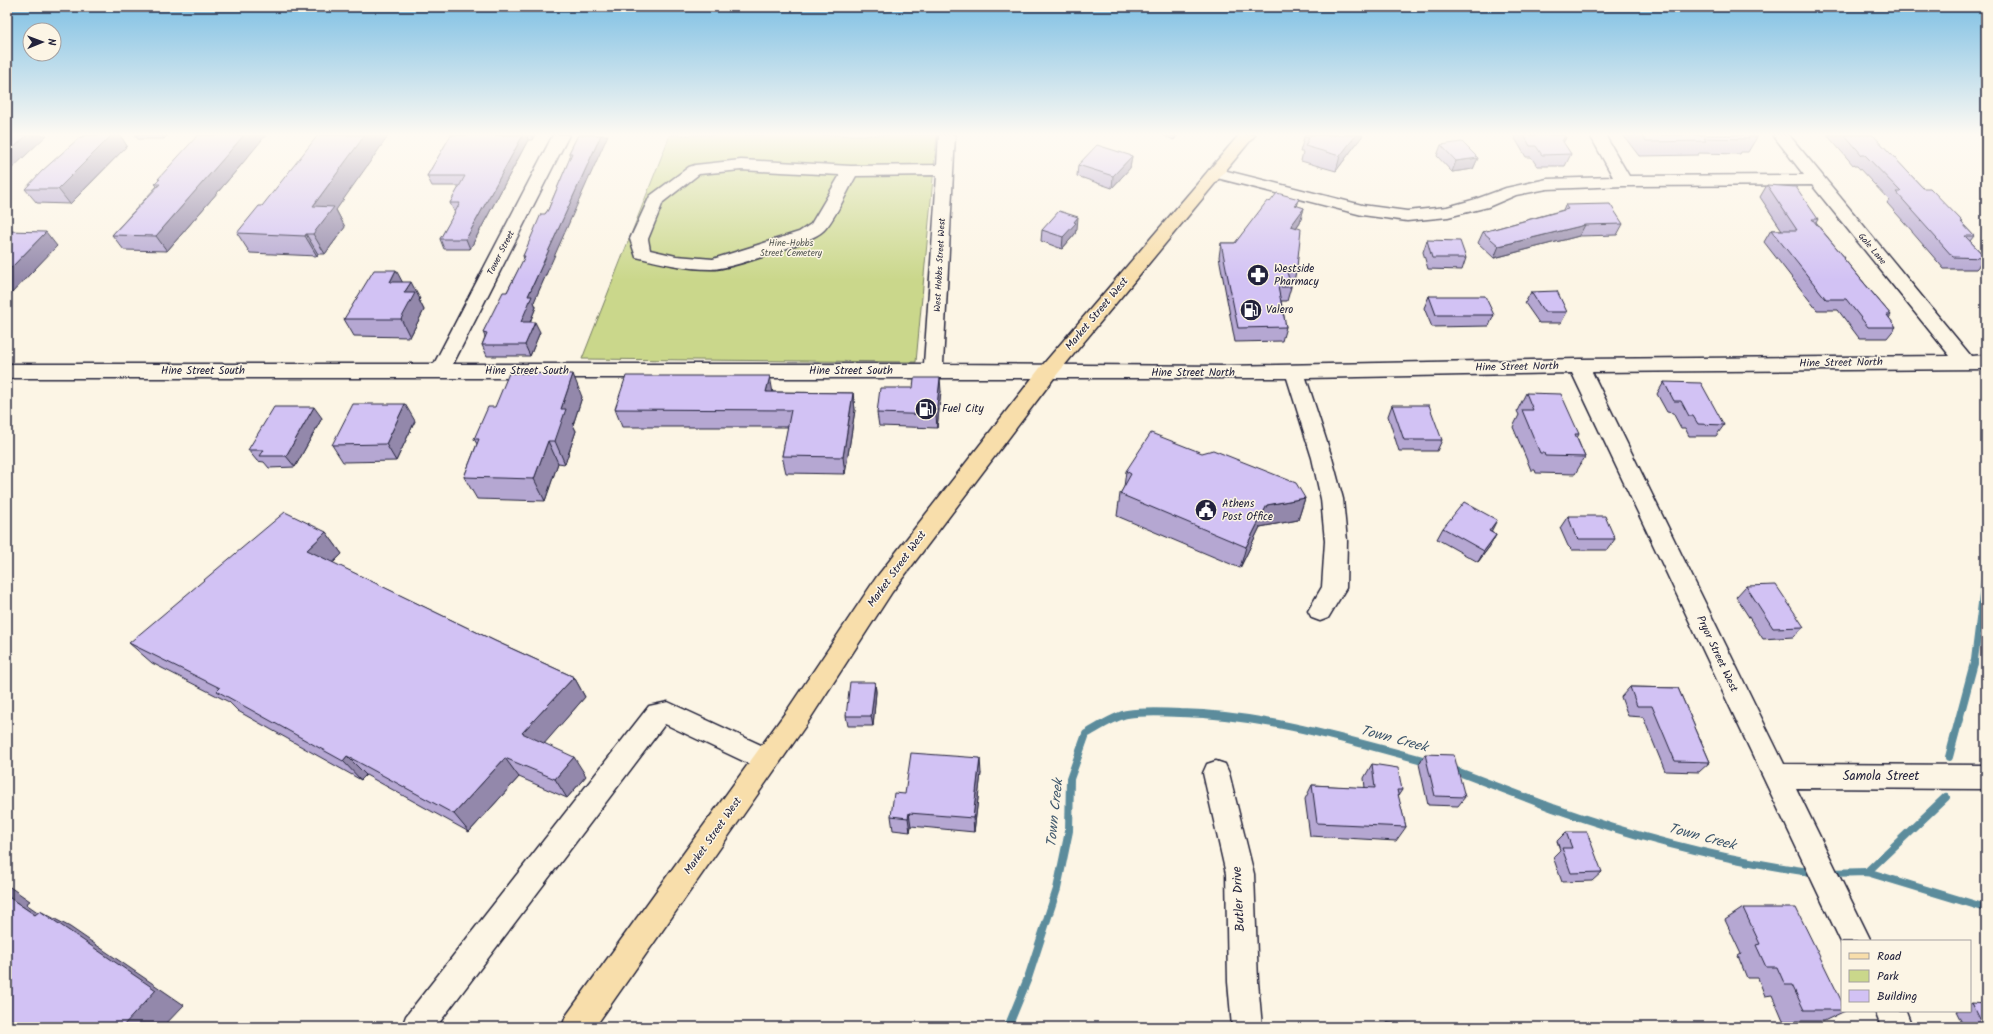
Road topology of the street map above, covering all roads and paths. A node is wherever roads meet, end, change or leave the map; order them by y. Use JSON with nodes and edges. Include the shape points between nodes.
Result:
{"nodes":[{"id":1,"x":537,"y":183,"type":"edge"},
{"id":2,"x":678,"y":183,"type":"edge"},
{"id":3,"x":844,"y":183,"type":"edge"},
{"id":4,"x":944,"y":183,"type":"edge"},
{"id":5,"x":1205,"y":183,"type":"edge"},
{"id":6,"x":1255,"y":183,"type":"edge"},
{"id":7,"x":1566,"y":183,"type":"edge"},
{"id":8,"x":1819,"y":183,"type":"edge"},
{"id":9,"x":1966,"y":362,"type":"junction"},
{"id":10,"x":1986,"y":362,"type":"edge"},
{"id":11,"x":1579,"y":366,"type":"junction"},
{"id":12,"x":7,"y":371,"type":"edge"},
{"id":13,"x":440,"y":371,"type":"junction"},
{"id":14,"x":933,"y":371,"type":"junction"},
{"id":15,"x":1294,"y":371,"type":"junction"},
{"id":16,"x":1048,"y":373,"type":"junction"},
{"id":17,"x":1320,"y":611,"type":"dead end"},
{"id":18,"x":767,"y":760,"type":"junction"},
{"id":19,"x":1216,"y":773,"type":"dead end"},
{"id":20,"x":1775,"y":776,"type":"junction"},
{"id":21,"x":1986,"y":777,"type":"edge"},
{"id":22,"x":1856,"y":940,"type":"edge"},
{"id":23,"x":1890,"y":1012,"type":"edge"},
{"id":24,"x":417,"y":1027,"type":"edge"},
{"id":25,"x":577,"y":1027,"type":"edge"},
{"id":26,"x":1247,"y":1027,"type":"edge"},
{"id":27,"x":1897,"y":1027,"type":"edge"}],
"edges":[{"from":1,"to":13,"type":"street","name":"Tower Street"},
{"from":2,"to":3,"type":"street","via":[[656,200],[639,239],[642,253],[676,261],[713,264],[805,236],[818,227]]},
{"from":4,"to":14,"type":"street","name":"West Hobbs Street West"},
{"from":5,"to":16,"type":"main road","name":"Market Street West"},
{"from":6,"to":7,"type":"street","via":[[1362,210],[1407,216],[1448,212],[1512,190]]},
{"from":8,"to":9,"type":"street","name":"Gale Lane"},
{"from":9,"to":10,"type":"street","name":"Hine Street North"},
{"from":9,"to":11,"type":"street","name":"Hine Street North"},
{"from":11,"to":15,"type":"street","name":"Hine Street North"},
{"from":11,"to":20,"type":"street","name":"Pryor Street West"},
{"from":12,"to":13,"type":"street","name":"Hine Street South"},
{"from":13,"to":14,"type":"street","name":"Hine Street South"},
{"from":14,"to":16,"type":"street","name":"Hine Street South"},
{"from":15,"to":16,"type":"street","name":"Hine Street North"},
{"from":15,"to":17,"type":"street","via":[[1322,458],[1332,499],[1336,541],[1334,588]]},
{"from":16,"to":18,"type":"main road","name":"Market Street West","via":[[884,584]]},
{"from":18,"to":24,"type":"street","via":[[668,713],[658,714]]},
{"from":18,"to":25,"type":"main road","name":"Market Street West"},
{"from":19,"to":26,"type":"street","name":"Butler Drive","via":[[1240,874],[1242,982]]},
{"from":20,"to":21,"type":"street","name":"Samola Street"},
{"from":20,"to":22,"type":"street","name":"Pryor Street West"},
{"from":23,"to":27,"type":"street"}]}
